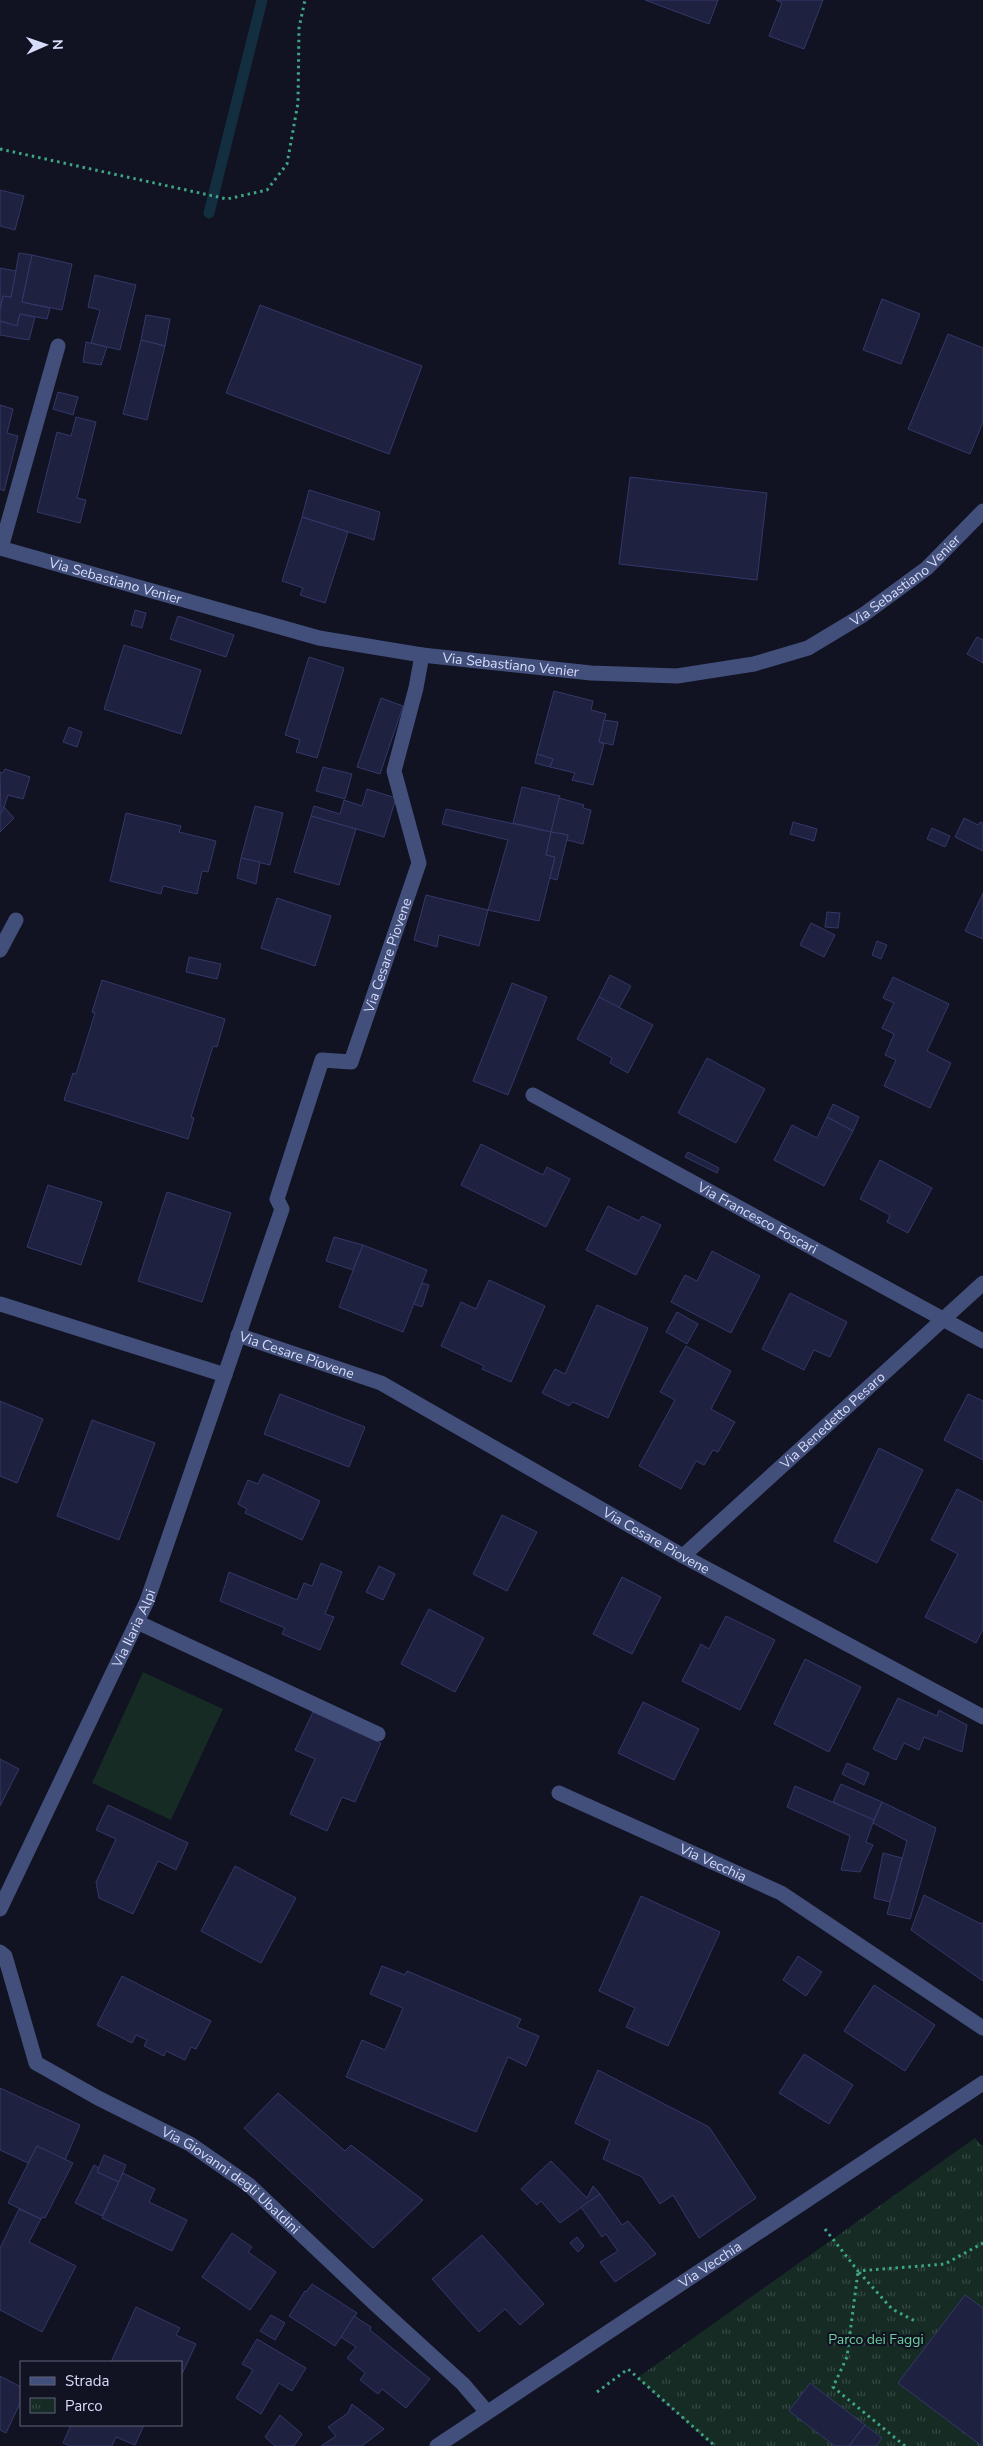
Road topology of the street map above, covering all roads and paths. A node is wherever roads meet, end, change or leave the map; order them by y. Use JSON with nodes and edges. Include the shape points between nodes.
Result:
{"nodes":[{"id":1,"x":306,"y":0,"type":"edge"},
{"id":2,"x":0,"y":149,"type":"edge"},
{"id":3,"x":58,"y":346,"type":"dead end"},
{"id":4,"x":983,"y":511,"type":"edge"},
{"id":5,"x":1,"y":548,"type":"edge"},
{"id":6,"x":422,"y":655,"type":"junction"},
{"id":7,"x":16,"y":920,"type":"dead end"},
{"id":8,"x":0,"y":950,"type":"edge"},
{"id":9,"x":533,"y":1095,"type":"dead end"},
{"id":10,"x":983,"y":1284,"type":"edge"},
{"id":11,"x":0,"y":1304,"type":"edge"},
{"id":12,"x":942,"y":1320,"type":"junction"},
{"id":13,"x":238,"y":1335,"type":"junction"},
{"id":14,"x":983,"y":1341,"type":"edge"},
{"id":15,"x":225,"y":1375,"type":"junction"},
{"id":16,"x":683,"y":1556,"type":"junction"},
{"id":17,"x":137,"y":1622,"type":"junction"},
{"id":18,"x":983,"y":1717,"type":"edge"},
{"id":19,"x":378,"y":1734,"type":"dead end"},
{"id":20,"x":559,"y":1793,"type":"dead end"},
{"id":21,"x":0,"y":1909,"type":"edge"},
{"id":22,"x":0,"y":1952,"type":"edge"},
{"id":23,"x":983,"y":2028,"type":"edge"},
{"id":24,"x":983,"y":2083,"type":"edge"},
{"id":25,"x":825,"y":2229,"type":"dead end"},
{"id":26,"x":983,"y":2243,"type":"edge"},
{"id":27,"x":858,"y":2271,"type":"junction"},
{"id":28,"x":915,"y":2321,"type":"dead end"},
{"id":29,"x":597,"y":2392,"type":"dead end"},
{"id":30,"x":487,"y":2412,"type":"junction"},
{"id":31,"x":437,"y":2446,"type":"edge"},
{"id":32,"x":715,"y":2446,"type":"edge"},
{"id":33,"x":905,"y":2446,"type":"edge"}],
"edges":[{"from":1,"to":2,"type":"path","via":[[298,28],[298,103],[287,164],[267,190],[227,200]]},
{"from":3,"to":5,"type":"street","name":"Via Sebastiano Venier"},
{"from":4,"to":6,"type":"street","name":"Via Sebastiano Venier","via":[[927,568],[864,615],[808,648],[754,664],[676,676],[592,673]]},
{"from":5,"to":6,"type":"street","name":"Via Sebastiano Venier","via":[[319,638]]},
{"from":6,"to":13,"type":"street","name":"Via Cesare Piovene","via":[[394,771],[419,863],[351,1062],[322,1060],[277,1199],[282,1209]]},
{"from":7,"to":8,"type":"street"},
{"from":9,"to":12,"type":"street","name":"Via Francesco Foscari"},
{"from":10,"to":12,"type":"street","name":"Via Benedetto Pesaro"},
{"from":11,"to":15,"type":"street"},
{"from":12,"to":14,"type":"street","name":"Via Francesco Foscari"},
{"from":12,"to":16,"type":"street","name":"Via Benedetto Pesaro"},
{"from":13,"to":15,"type":"street","name":"Via Ilaria Alpi"},
{"from":13,"to":16,"type":"street","name":"Via Cesare Piovene","via":[[381,1383]]},
{"from":15,"to":17,"type":"street","name":"Via Ilaria Alpi"},
{"from":16,"to":18,"type":"street","name":"Via Cesare Piovene"},
{"from":17,"to":19,"type":"street"},
{"from":17,"to":21,"type":"street","name":"Via Ilaria Alpi"},
{"from":20,"to":23,"type":"street","name":"Via Vecchia","via":[[781,1893]]},
{"from":22,"to":30,"type":"street","name":"Via Giovanni degli Ubaldini","via":[[5,1956],[36,2063],[190,2144],[249,2185],[463,2384]]},
{"from":24,"to":30,"type":"street","name":"Via Vecchia"},
{"from":25,"to":27,"type":"path"},
{"from":26,"to":27,"type":"path","via":[[945,2264]]},
{"from":27,"to":28,"type":"path","via":[[892,2309]]},
{"from":27,"to":33,"type":"path","via":[[846,2357],[833,2387]]},
{"from":29,"to":32,"type":"path","via":[[628,2369]]},
{"from":30,"to":31,"type":"street","name":"Via Vecchia"}]}
